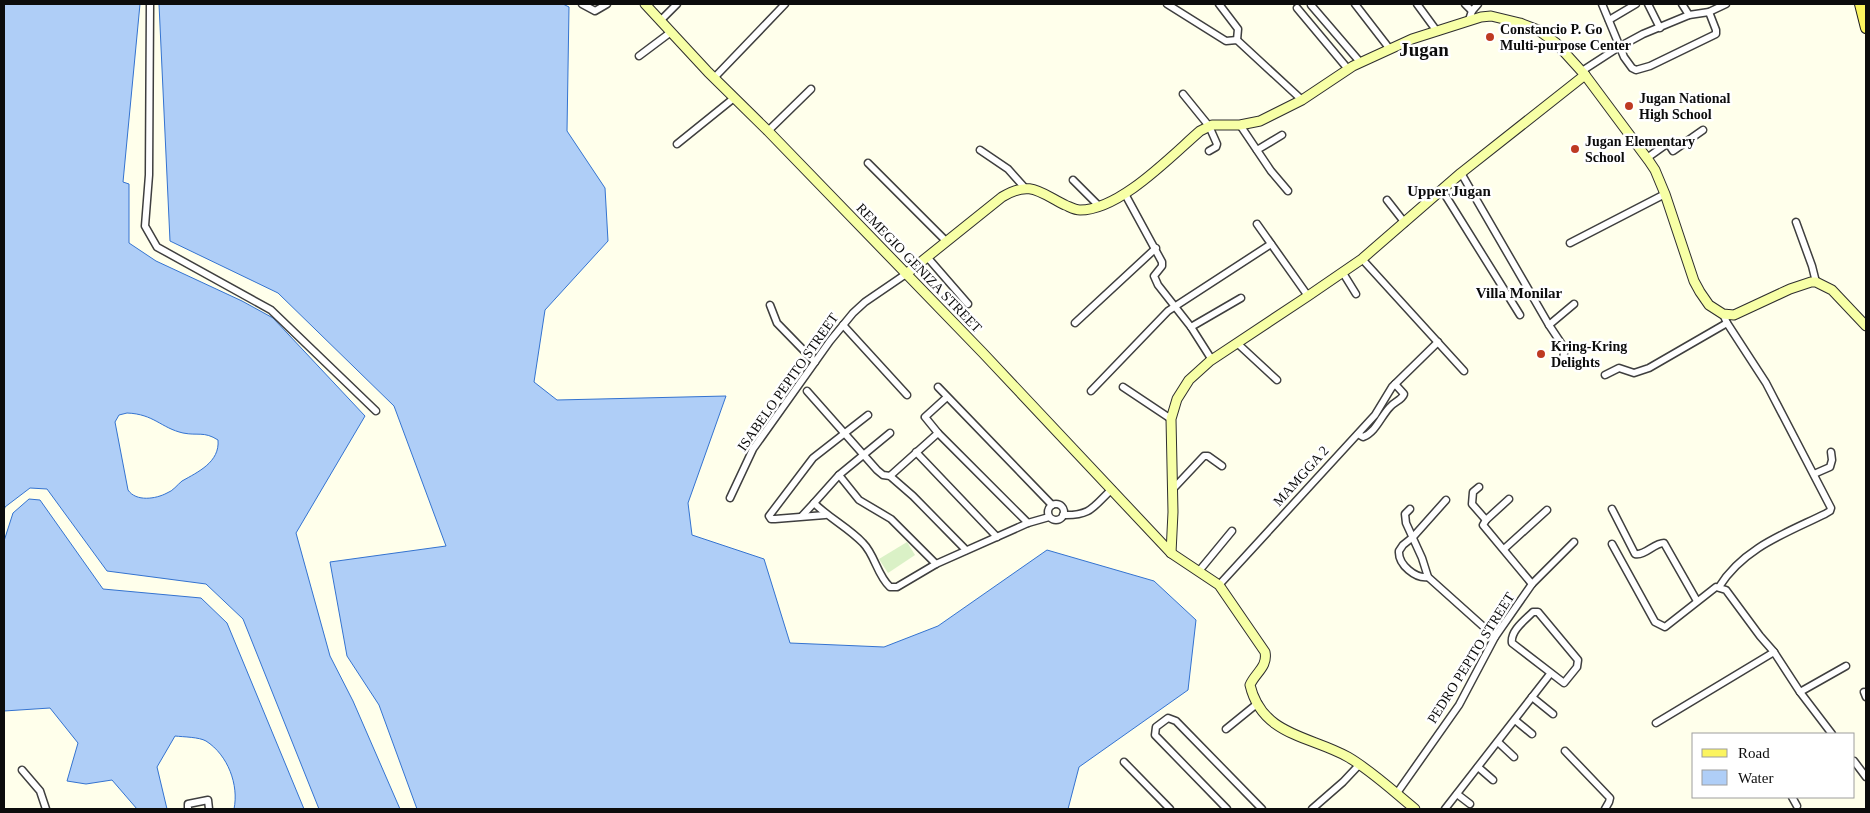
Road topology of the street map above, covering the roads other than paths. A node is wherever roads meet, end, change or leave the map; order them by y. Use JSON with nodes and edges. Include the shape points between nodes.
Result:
{"nodes":[{"id":1,"x":150,"y":4,"type":"edge"},
{"id":2,"x":582,"y":4,"type":"edge"},
{"id":3,"x":607,"y":4,"type":"edge"},
{"id":4,"x":645,"y":4,"type":"edge"},
{"id":5,"x":676,"y":4,"type":"edge"},
{"id":6,"x":785,"y":4,"type":"edge"},
{"id":7,"x":1167,"y":4,"type":"edge"},
{"id":8,"x":1219,"y":4,"type":"edge"},
{"id":9,"x":1355,"y":4,"type":"edge"},
{"id":10,"x":1417,"y":4,"type":"edge"},
{"id":11,"x":1465,"y":4,"type":"edge"},
{"id":12,"x":1478,"y":4,"type":"edge"},
{"id":13,"x":1602,"y":4,"type":"edge"},
{"id":14,"x":1636,"y":4,"type":"edge"},
{"id":15,"x":1648,"y":4,"type":"edge"},
{"id":16,"x":1682,"y":4,"type":"edge"},
{"id":17,"x":1726,"y":4,"type":"edge"},
{"id":18,"x":1860,"y":4,"type":"edge"},
{"id":19,"x":1311,"y":5,"type":"dead end"},
{"id":20,"x":1297,"y":8,"type":"dead end"},
{"id":21,"x":1709,"y":12,"type":"junction"},
{"id":22,"x":1688,"y":15,"type":"junction"},
{"id":23,"x":1471,"y":16,"type":"junction"},
{"id":24,"x":1609,"y":20,"type":"junction"},
{"id":25,"x":660,"y":21,"type":"junction"},
{"id":26,"x":1660,"y":28,"type":"junction"},
{"id":27,"x":1866,"y":28,"type":"edge"},
{"id":28,"x":1436,"y":30,"type":"junction"},
{"id":29,"x":671,"y":32,"type":"junction"},
{"id":30,"x":1237,"y":40,"type":"junction"},
{"id":31,"x":1619,"y":47,"type":"junction"},
{"id":32,"x":1389,"y":48,"type":"junction"},
{"id":33,"x":639,"y":56,"type":"dead end"},
{"id":34,"x":1360,"y":62,"type":"junction"},
{"id":35,"x":1348,"y":70,"type":"junction"},
{"id":36,"x":1583,"y":73,"type":"junction"},
{"id":37,"x":714,"y":78,"type":"junction"},
{"id":38,"x":811,"y":89,"type":"dead end"},
{"id":39,"x":1183,"y":94,"type":"dead end"},
{"id":40,"x":734,"y":98,"type":"junction"},
{"id":41,"x":1302,"y":100,"type":"junction"},
{"id":42,"x":1240,"y":125,"type":"junction"},
{"id":43,"x":1209,"y":126,"type":"junction"},
{"id":44,"x":768,"y":130,"type":"junction"},
{"id":45,"x":1704,"y":130,"type":"dead end"},
{"id":46,"x":1282,"y":135,"type":"dead end"},
{"id":47,"x":677,"y":144,"type":"dead end"},
{"id":48,"x":980,"y":150,"type":"dead end"},
{"id":49,"x":1209,"y":150,"type":"dead end"},
{"id":50,"x":1256,"y":150,"type":"junction"},
{"id":51,"x":1647,"y":158,"type":"junction"},
{"id":52,"x":868,"y":163,"type":"dead end"},
{"id":53,"x":1461,"y":173,"type":"junction"},
{"id":54,"x":1073,"y":180,"type":"dead end"},
{"id":55,"x":1025,"y":188,"type":"junction"},
{"id":56,"x":1442,"y":190,"type":"junction"},
{"id":57,"x":1288,"y":192,"type":"dead end"},
{"id":58,"x":1125,"y":194,"type":"junction"},
{"id":59,"x":1665,"y":194,"type":"junction"},
{"id":60,"x":1388,"y":200,"type":"dead end"},
{"id":61,"x":1099,"y":206,"type":"junction"},
{"id":62,"x":1796,"y":222,"type":"dead end"},
{"id":63,"x":1405,"y":223,"type":"junction"},
{"id":64,"x":1257,"y":224,"type":"dead end"},
{"id":65,"x":946,"y":241,"type":"junction"},
{"id":66,"x":1570,"y":243,"type":"dead end"},
{"id":67,"x":1272,"y":244,"type":"junction"},
{"id":68,"x":1156,"y":248,"type":"junction"},
{"id":69,"x":928,"y":258,"type":"junction"},
{"id":70,"x":1362,"y":259,"type":"junction"},
{"id":71,"x":1343,"y":273,"type":"junction"},
{"id":72,"x":906,"y":274,"type":"junction"},
{"id":73,"x":1816,"y":282,"type":"junction"},
{"id":74,"x":1356,"y":294,"type":"dead end"},
{"id":75,"x":1308,"y":296,"type":"junction"},
{"id":76,"x":1241,"y":298,"type":"dead end"},
{"id":77,"x":968,"y":304,"type":"dead end"},
{"id":78,"x":1574,"y":304,"type":"dead end"},
{"id":79,"x":770,"y":305,"type":"dead end"},
{"id":80,"x":1175,"y":306,"type":"junction"},
{"id":81,"x":1723,"y":314,"type":"junction"},
{"id":82,"x":1520,"y":315,"type":"dead end"},
{"id":83,"x":1075,"y":322,"type":"dead end"},
{"id":84,"x":1727,"y":323,"type":"junction"},
{"id":85,"x":843,"y":325,"type":"junction"},
{"id":86,"x":1549,"y":325,"type":"junction"},
{"id":87,"x":1866,"y":326,"type":"edge"},
{"id":88,"x":1191,"y":327,"type":"junction"},
{"id":89,"x":1438,"y":342,"type":"junction"},
{"id":90,"x":1237,"y":343,"type":"junction"},
{"id":91,"x":1563,"y":358,"type":"dead end"},
{"id":92,"x":1212,"y":360,"type":"junction"},
{"id":93,"x":815,"y":362,"type":"junction"},
{"id":94,"x":1464,"y":371,"type":"dead end"},
{"id":95,"x":1605,"y":376,"type":"dead end"},
{"id":96,"x":1277,"y":380,"type":"dead end"},
{"id":97,"x":1395,"y":384,"type":"junction"},
{"id":98,"x":938,"y":387,"type":"dead end"},
{"id":99,"x":1124,"y":387,"type":"dead end"},
{"id":100,"x":807,"y":391,"type":"dead end"},
{"id":101,"x":1091,"y":391,"type":"dead end"},
{"id":102,"x":907,"y":395,"type":"dead end"},
{"id":103,"x":947,"y":397,"type":"junction"},
{"id":104,"x":376,"y":411,"type":"dead end"},
{"id":105,"x":868,"y":415,"type":"dead end"},
{"id":106,"x":1171,"y":419,"type":"junction"},
{"id":107,"x":890,"y":433,"type":"dead end"},
{"id":108,"x":938,"y":433,"type":"junction"},
{"id":109,"x":1358,"y":434,"type":"junction"},
{"id":110,"x":845,"y":435,"type":"junction"},
{"id":111,"x":916,"y":452,"type":"junction"},
{"id":112,"x":1830,"y":452,"type":"dead end"},
{"id":113,"x":864,"y":456,"type":"junction"},
{"id":114,"x":1222,"y":466,"type":"dead end"},
{"id":115,"x":1814,"y":474,"type":"junction"},
{"id":116,"x":839,"y":476,"type":"junction"},
{"id":117,"x":890,"y":476,"type":"junction"},
{"id":118,"x":1479,"y":487,"type":"dead end"},
{"id":119,"x":1112,"y":489,"type":"junction"},
{"id":120,"x":1173,"y":489,"type":"junction"},
{"id":121,"x":730,"y":498,"type":"dead end"},
{"id":122,"x":1509,"y":499,"type":"dead end"},
{"id":123,"x":1446,"y":500,"type":"dead end"},
{"id":124,"x":814,"y":503,"type":"junction"},
{"id":125,"x":1052,"y":505,"type":"junction"},
{"id":126,"x":1410,"y":509,"type":"dead end"},
{"id":127,"x":1612,"y":509,"type":"dead end"},
{"id":128,"x":1547,"y":510,"type":"dead end"},
{"id":129,"x":825,"y":515,"type":"junction"},
{"id":130,"x":1063,"y":515,"type":"junction"},
{"id":131,"x":802,"y":516,"type":"junction"},
{"id":132,"x":1049,"y":517,"type":"junction"},
{"id":133,"x":1486,"y":520,"type":"junction"},
{"id":134,"x":1028,"y":523,"type":"junction"},
{"id":135,"x":1232,"y":531,"type":"dead end"},
{"id":136,"x":997,"y":537,"type":"junction"},
{"id":137,"x":1413,"y":537,"type":"junction"},
{"id":138,"x":1574,"y":542,"type":"dead end"},
{"id":139,"x":1612,"y":544,"type":"dead end"},
{"id":140,"x":1504,"y":549,"type":"junction"},
{"id":141,"x":966,"y":550,"type":"junction"},
{"id":142,"x":1171,"y":553,"type":"junction"},
{"id":143,"x":936,"y":564,"type":"junction"},
{"id":144,"x":1199,"y":571,"type":"junction"},
{"id":145,"x":1428,"y":577,"type":"junction"},
{"id":146,"x":1532,"y":584,"type":"junction"},
{"id":147,"x":1219,"y":585,"type":"junction"},
{"id":148,"x":1719,"y":587,"type":"junction"},
{"id":149,"x":1696,"y":601,"type":"junction"},
{"id":150,"x":1495,"y":637,"type":"junction"},
{"id":151,"x":1774,"y":652,"type":"junction"},
{"id":152,"x":1846,"y":666,"type":"dead end"},
{"id":153,"x":1550,"y":674,"type":"junction"},
{"id":154,"x":1800,"y":692,"type":"junction"},
{"id":155,"x":1532,"y":697,"type":"junction"},
{"id":156,"x":1258,"y":703,"type":"junction"},
{"id":157,"x":1553,"y":714,"type":"dead end"},
{"id":158,"x":1515,"y":720,"type":"junction"},
{"id":159,"x":1656,"y":723,"type":"dead end"},
{"id":160,"x":1226,"y":729,"type":"dead end"},
{"id":161,"x":1831,"y":733,"type":"edge"},
{"id":162,"x":1532,"y":734,"type":"dead end"},
{"id":163,"x":1498,"y":742,"type":"junction"},
{"id":164,"x":1565,"y":751,"type":"dead end"},
{"id":165,"x":1514,"y":757,"type":"dead end"},
{"id":166,"x":1124,"y":762,"type":"dead end"},
{"id":167,"x":1855,"y":763,"type":"edge"},
{"id":168,"x":1359,"y":765,"type":"junction"},
{"id":169,"x":1478,"y":767,"type":"junction"},
{"id":170,"x":22,"y":770,"type":"dead end"},
{"id":171,"x":1866,"y":777,"type":"edge"},
{"id":172,"x":1493,"y":780,"type":"dead end"},
{"id":173,"x":1397,"y":793,"type":"junction"},
{"id":174,"x":1457,"y":794,"type":"junction"},
{"id":175,"x":1793,"y":798,"type":"edge"},
{"id":176,"x":1470,"y":804,"type":"dead end"},
{"id":177,"x":1797,"y":806,"type":"dead end"},
{"id":178,"x":46,"y":809,"type":"edge"},
{"id":179,"x":188,"y":809,"type":"edge"},
{"id":180,"x":209,"y":809,"type":"edge"},
{"id":181,"x":1170,"y":809,"type":"edge"},
{"id":182,"x":1227,"y":809,"type":"edge"},
{"id":183,"x":1262,"y":809,"type":"edge"},
{"id":184,"x":1312,"y":809,"type":"edge"},
{"id":185,"x":1415,"y":809,"type":"edge"},
{"id":186,"x":1445,"y":809,"type":"edge"},
{"id":187,"x":1605,"y":809,"type":"edge"}],
"edges":[{"from":1,"to":104,"type":"street","via":[[150,175],[145,226],[157,247],[271,310]]},
{"from":2,"to":3,"type":"street","via":[[595,11]]},
{"from":4,"to":25,"type":"street","name":"REMEGIO GENIZA STREET"},
{"from":5,"to":25,"type":"street"},
{"from":6,"to":37,"type":"street"},
{"from":7,"to":30,"type":"street","via":[[1226,41]]},
{"from":8,"to":30,"type":"street","via":[[1238,29]]},
{"from":9,"to":32,"type":"street"},
{"from":10,"to":28,"type":"street"},
{"from":11,"to":23,"type":"street"},
{"from":12,"to":23,"type":"street"},
{"from":13,"to":24,"type":"street"},
{"from":14,"to":24,"type":"street"},
{"from":15,"to":26,"type":"street"},
{"from":16,"to":22,"type":"street"},
{"from":17,"to":21,"type":"street"},
{"from":18,"to":27,"type":"main road"},
{"from":19,"to":34,"type":"street"},
{"from":20,"to":35,"type":"street"},
{"from":21,"to":22,"type":"street"},
{"from":21,"to":31,"type":"street","via":[[1716,34],[1641,70],[1632,68]]},
{"from":22,"to":26,"type":"street"},
{"from":23,"to":28,"type":"street"},
{"from":23,"to":36,"type":"street","via":[[1491,16],[1538,30],[1556,43]]},
{"from":24,"to":31,"type":"street"},
{"from":25,"to":29,"type":"street","name":"REMEGIO GENIZA STREET"},
{"from":26,"to":31,"type":"street"},
{"from":28,"to":32,"type":"street"},
{"from":29,"to":33,"type":"street"},
{"from":29,"to":37,"type":"street","name":"REMEGIO GENIZA STREET"},
{"from":30,"to":41,"type":"street"},
{"from":31,"to":36,"type":"street"},
{"from":32,"to":34,"type":"street"},
{"from":34,"to":35,"type":"street"},
{"from":35,"to":41,"type":"street"},
{"from":36,"to":51,"type":"street"},
{"from":36,"to":53,"type":"street"},
{"from":37,"to":40,"type":"street","name":"REMEGIO GENIZA STREET"},
{"from":38,"to":44,"type":"street"},
{"from":39,"to":43,"type":"street"},
{"from":40,"to":44,"type":"street","name":"REMEGIO GENIZA STREET"},
{"from":40,"to":47,"type":"street"},
{"from":41,"to":42,"type":"street","via":[[1260,121]]},
{"from":42,"to":43,"type":"street"},
{"from":42,"to":50,"type":"street"},
{"from":43,"to":49,"type":"street","via":[[1217,144]]},
{"from":43,"to":58,"type":"street"},
{"from":44,"to":72,"type":"street","name":"REMEGIO GENIZA STREET"},
{"from":45,"to":51,"type":"street","via":[[1673,151],[1668,143]]},
{"from":46,"to":50,"type":"street"},
{"from":48,"to":55,"type":"street","via":[[1008,169]]},
{"from":50,"to":57,"type":"street"},
{"from":51,"to":59,"type":"street"},
{"from":52,"to":65,"type":"street"},
{"from":53,"to":56,"type":"street"},
{"from":53,"to":86,"type":"street"},
{"from":54,"to":61,"type":"street"},
{"from":55,"to":61,"type":"street","via":[[1033,188],[1076,210]]},
{"from":55,"to":65,"type":"street","via":[[1002,197]]},
{"from":56,"to":63,"type":"street"},
{"from":56,"to":82,"type":"street"},
{"from":58,"to":61,"type":"street"},
{"from":58,"to":68,"type":"street"},
{"from":59,"to":66,"type":"street"},
{"from":59,"to":81,"type":"street","via":[[1694,281],[1709,305]]},
{"from":60,"to":63,"type":"street"},
{"from":62,"to":73,"type":"street"},
{"from":63,"to":70,"type":"street"},
{"from":64,"to":67,"type":"street"},
{"from":65,"to":69,"type":"street"},
{"from":67,"to":75,"type":"street"},
{"from":67,"to":80,"type":"street"},
{"from":68,"to":80,"type":"street","via":[[1163,264],[1154,276]]},
{"from":68,"to":83,"type":"street"},
{"from":69,"to":72,"type":"street"},
{"from":69,"to":77,"type":"street"},
{"from":70,"to":71,"type":"street"},
{"from":70,"to":89,"type":"street"},
{"from":71,"to":74,"type":"street"},
{"from":71,"to":75,"type":"street"},
{"from":72,"to":85,"type":"street","name":"ISABELO PEPITO STREET","via":[[865,302]]},
{"from":72,"to":119,"type":"street","name":"REMEGIO GENIZA STREET"},
{"from":73,"to":81,"type":"street","via":[[1790,289],[1734,315]]},
{"from":73,"to":87,"type":"street","via":[[1832,290]]},
{"from":75,"to":90,"type":"street"},
{"from":76,"to":88,"type":"street"},
{"from":78,"to":86,"type":"street"},
{"from":79,"to":93,"type":"street","via":[[777,323]]},
{"from":80,"to":88,"type":"street"},
{"from":80,"to":101,"type":"street"},
{"from":81,"to":84,"type":"street"},
{"from":84,"to":95,"type":"street","via":[[1649,368],[1634,373],[1618,368]]},
{"from":84,"to":115,"type":"street","via":[[1766,383]]},
{"from":85,"to":93,"type":"street","name":"ISABELO PEPITO STREET"},
{"from":85,"to":102,"type":"street"},
{"from":86,"to":91,"type":"street","via":[[1565,349]]},
{"from":88,"to":92,"type":"street"},
{"from":89,"to":94,"type":"street"},
{"from":89,"to":97,"type":"street","name":"MAMGGA 2"},
{"from":90,"to":92,"type":"street"},
{"from":90,"to":96,"type":"street"},
{"from":92,"to":106,"type":"street","via":[[1182,389]]},
{"from":93,"to":121,"type":"street","name":"ISABELO PEPITO STREET","via":[[753,450]]},
{"from":97,"to":109,"type":"street","name":"MAMGGA 2"},
{"from":97,"to":109,"type":"street","via":[[1403,397],[1390,406],[1369,434],[1363,437]]},
{"from":98,"to":103,"type":"street"},
{"from":99,"to":106,"type":"street"},
{"from":100,"to":110,"type":"street"},
{"from":103,"to":108,"type":"street","via":[[925,417]]},
{"from":103,"to":125,"type":"street"},
{"from":105,"to":110,"type":"street"},
{"from":106,"to":120,"type":"street"},
{"from":107,"to":113,"type":"street"},
{"from":108,"to":111,"type":"street"},
{"from":108,"to":134,"type":"street"},
{"from":109,"to":147,"type":"street","name":"MAMGGA 2"},
{"from":110,"to":113,"type":"street"},
{"from":110,"to":131,"type":"street","via":[[814,458],[769,516],[773,519]]},
{"from":111,"to":117,"type":"street"},
{"from":111,"to":136,"type":"street"},
{"from":112,"to":115,"type":"street","via":[[1830,466]]},
{"from":113,"to":116,"type":"street"},
{"from":113,"to":117,"type":"street","via":[[883,475]]},
{"from":114,"to":120,"type":"street","via":[[1204,456]]},
{"from":115,"to":148,"type":"street","via":[[1830,511],[1751,552]]},
{"from":116,"to":124,"type":"street"},
{"from":116,"to":143,"type":"street","via":[[859,500],[891,519]]},
{"from":117,"to":141,"type":"street"},
{"from":118,"to":133,"type":"street","via":[[1473,492],[1472,504]]},
{"from":119,"to":130,"type":"street","via":[[1086,513]]},
{"from":119,"to":142,"type":"street","name":"REMEGIO GENIZA STREET"},
{"from":120,"to":142,"type":"street"},
{"from":122,"to":133,"type":"street"},
{"from":123,"to":137,"type":"street"},
{"from":124,"to":129,"type":"street"},
{"from":124,"to":131,"type":"street"},
{"from":125,"to":130,"type":"street","via":[[1060,506]]},
{"from":125,"to":132,"type":"street"},
{"from":126,"to":137,"type":"street","via":[[1406,523]]},
{"from":127,"to":149,"type":"street","via":[[1635,554],[1640,555],[1664,543]]},
{"from":128,"to":140,"type":"street"},
{"from":129,"to":131,"type":"street"},
{"from":129,"to":143,"type":"street","via":[[864,544],[890,587],[897,587]]},
{"from":130,"to":132,"type":"street","via":[[1057,520]]},
{"from":132,"to":134,"type":"street"},
{"from":133,"to":140,"type":"street","via":[[1484,529]]},
{"from":134,"to":136,"type":"street"},
{"from":135,"to":144,"type":"street"},
{"from":136,"to":141,"type":"street"},
{"from":137,"to":145,"type":"street"},
{"from":137,"to":145,"type":"street","via":[[1399,549],[1398,556],[1414,574]]},
{"from":138,"to":146,"type":"street","name":"PEDRO PEPITO STREET"},
{"from":139,"to":149,"type":"street","via":[[1655,622],[1666,626]]},
{"from":140,"to":146,"type":"street"},
{"from":141,"to":143,"type":"street"},
{"from":142,"to":144,"type":"street"},
{"from":144,"to":147,"type":"street"},
{"from":145,"to":150,"type":"street"},
{"from":146,"to":150,"type":"street","name":"PEDRO PEPITO STREET"},
{"from":147,"to":156,"type":"street","via":[[1265,652],[1263,667],[1250,685]]},
{"from":148,"to":149,"type":"street"},
{"from":148,"to":151,"type":"street","via":[[1726,590]]},
{"from":150,"to":173,"type":"street","name":"PEDRO PEPITO STREET","via":[[1459,705]]},
{"from":151,"to":154,"type":"street"},
{"from":151,"to":159,"type":"street"},
{"from":152,"to":154,"type":"street"},
{"from":153,"to":153,"type":"street","via":[[1564,683],[1578,667],[1578,660],[1535,612],[1514,633],[1511,641]]},
{"from":153,"to":155,"type":"street"},
{"from":154,"to":161,"type":"street"},
{"from":155,"to":157,"type":"street"},
{"from":155,"to":158,"type":"street"},
{"from":156,"to":160,"type":"street"},
{"from":156,"to":168,"type":"street","via":[[1269,719],[1287,732]]},
{"from":158,"to":162,"type":"street"},
{"from":158,"to":163,"type":"street"},
{"from":163,"to":165,"type":"street"},
{"from":163,"to":169,"type":"street"},
{"from":164,"to":187,"type":"street","via":[[1610,798]]},
{"from":166,"to":181,"type":"street"},
{"from":167,"to":171,"type":"street"},
{"from":168,"to":173,"type":"street"},
{"from":168,"to":184,"type":"street"},
{"from":169,"to":172,"type":"street"},
{"from":169,"to":174,"type":"street"},
{"from":170,"to":178,"type":"street","via":[[40,791]]},
{"from":173,"to":185,"type":"street"},
{"from":174,"to":176,"type":"street"},
{"from":174,"to":186,"type":"street"},
{"from":175,"to":177,"type":"street"},
{"from":179,"to":180,"type":"street","via":[[188,804],[208,800]]},
{"from":182,"to":183,"type":"street","via":[[1156,735],[1156,727],[1168,718],[1176,721]]}]}
